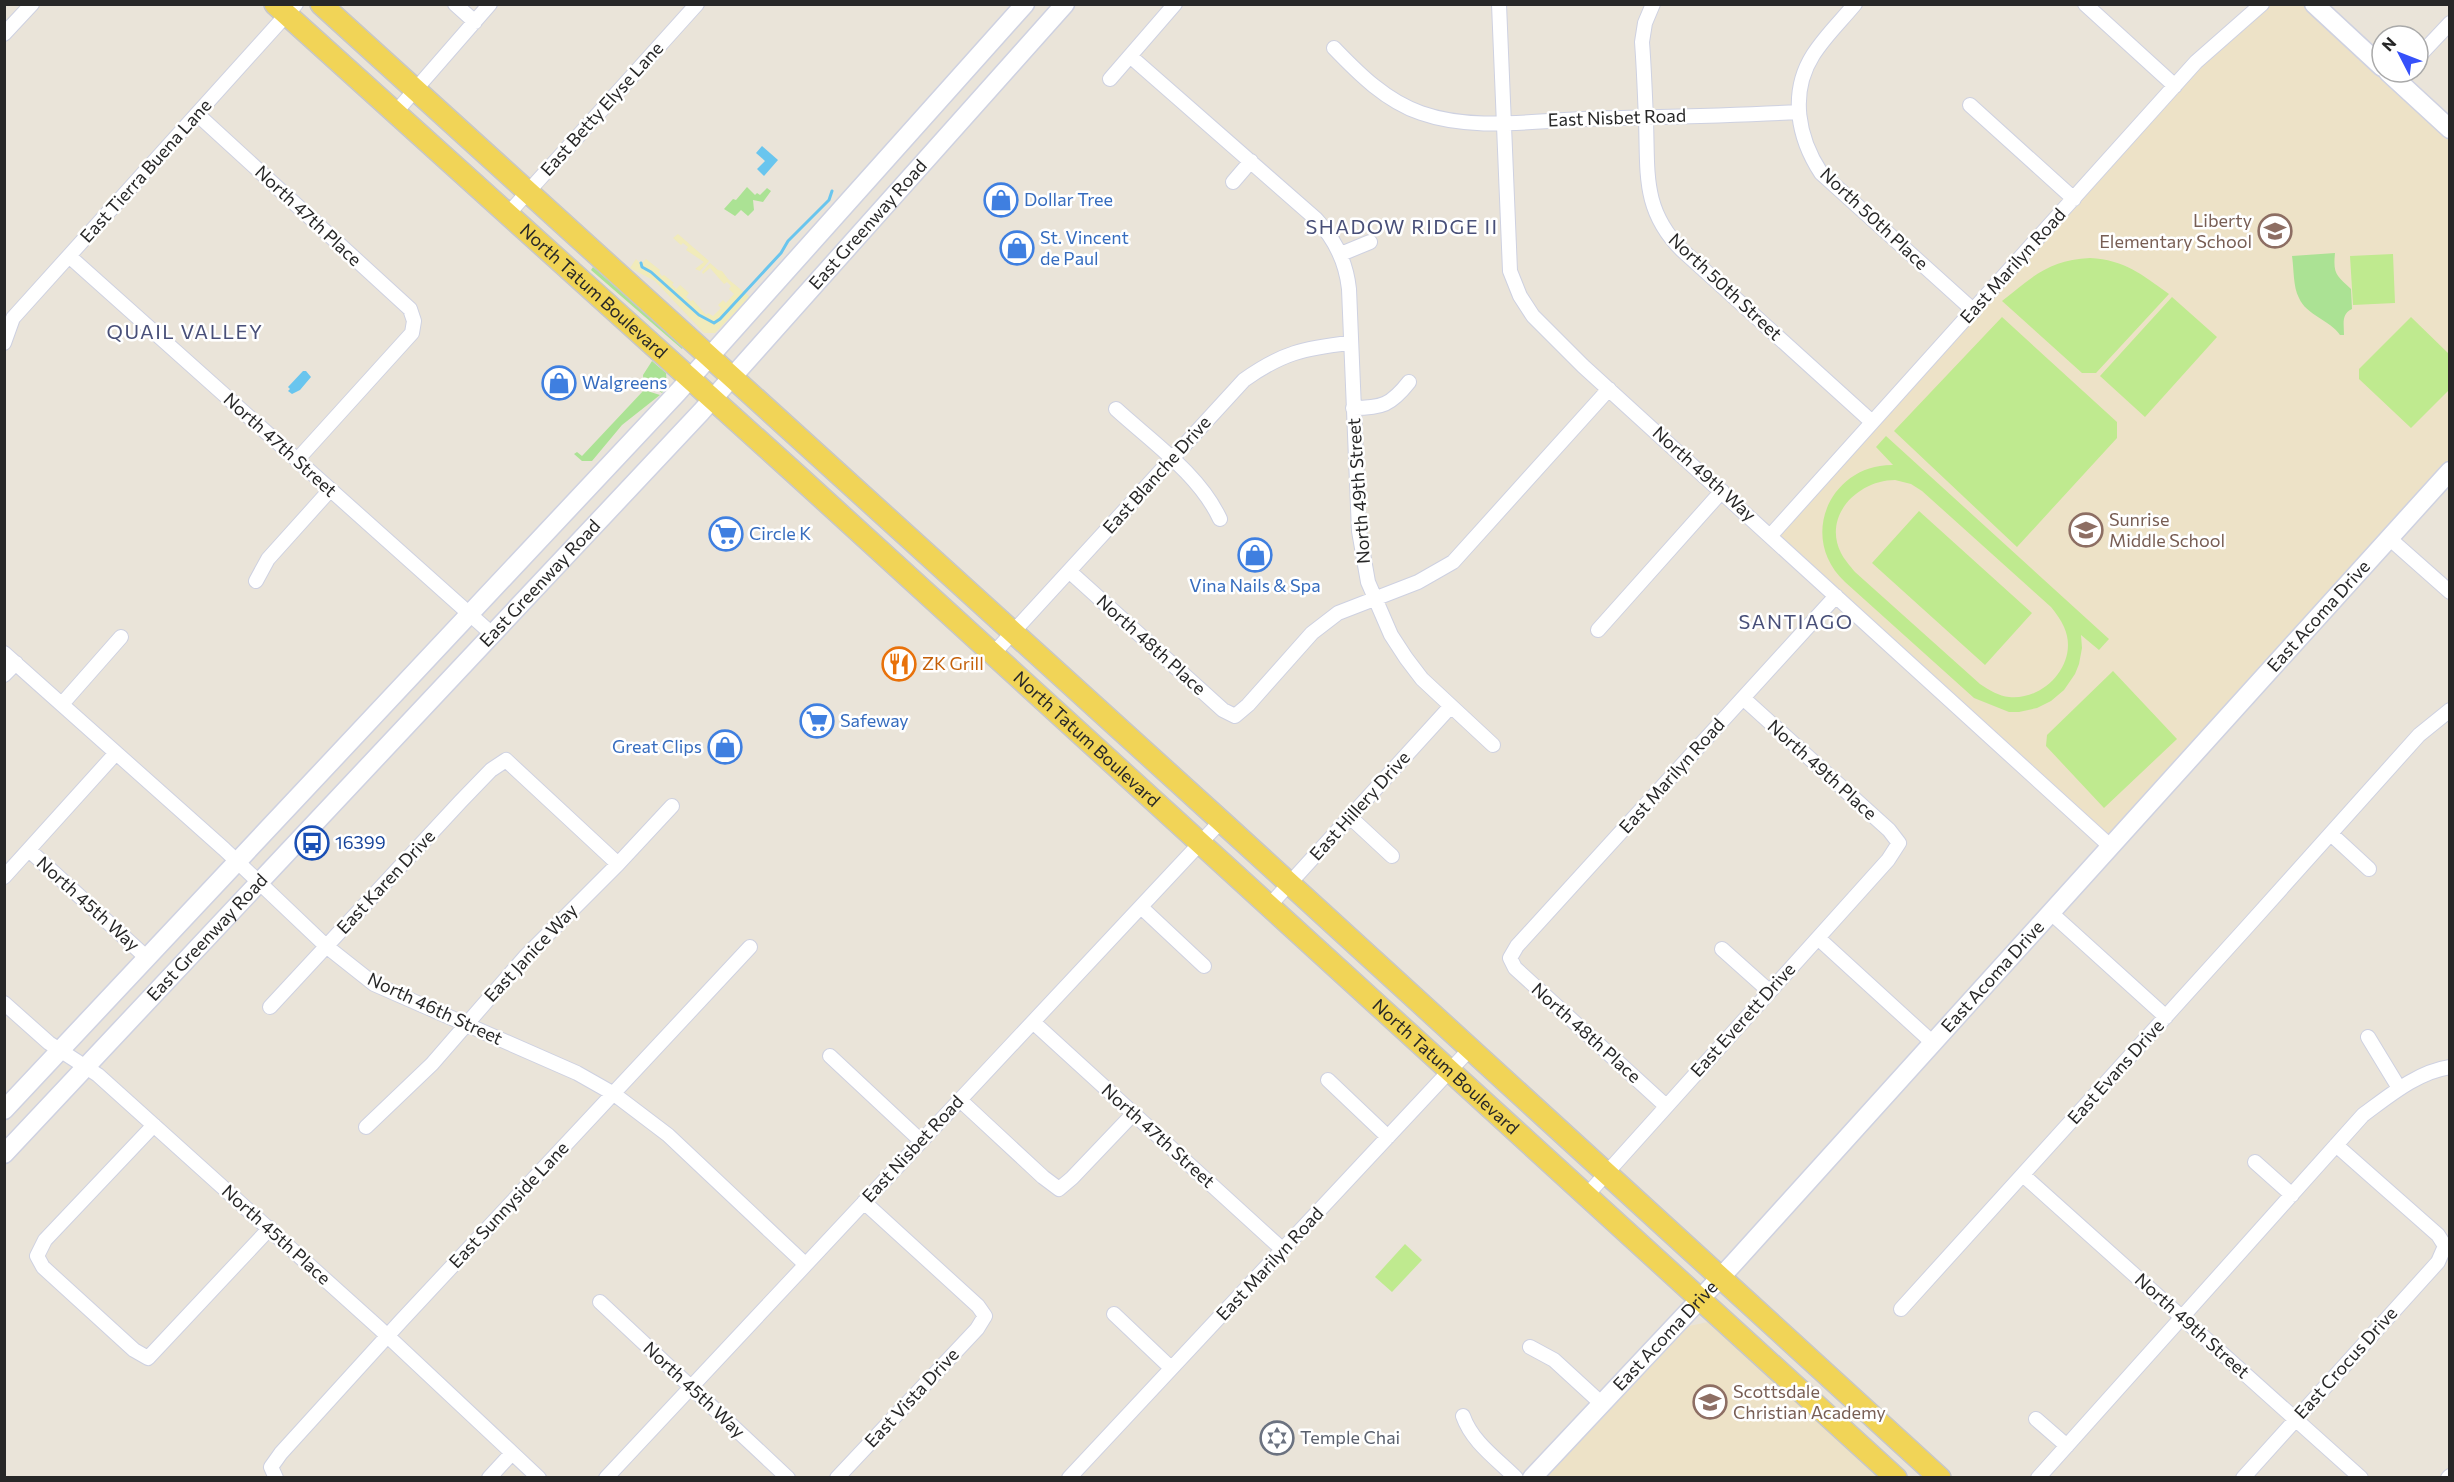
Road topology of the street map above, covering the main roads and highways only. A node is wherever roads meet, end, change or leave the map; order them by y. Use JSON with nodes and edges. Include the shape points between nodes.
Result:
{"nodes":[{"id":1,"x":321,"y":4,"type":"edge"},
{"id":2,"x":1025,"y":4,"type":"edge"},
{"id":3,"x":1065,"y":4,"type":"edge"},
{"id":4,"x":2314,"y":4,"type":"edge"},
{"id":5,"x":286,"y":8,"type":"edge"},
{"id":6,"x":2370,"y":56,"type":"edge"},
{"id":7,"x":2406,"y":84,"type":"edge"},
{"id":8,"x":2450,"y":129,"type":"edge"},
{"id":9,"x":710,"y":357,"type":"junction"},
{"id":10,"x":732,"y":378,"type":"junction"},
{"id":11,"x":690,"y":379,"type":"junction"},
{"id":12,"x":713,"y":399,"type":"junction"},
{"id":13,"x":753,"y":436,"type":"junction"},
{"id":14,"x":2450,"y":471,"type":"edge"},
{"id":15,"x":856,"y":490,"type":"junction"},
{"id":16,"x":540,"y":540,"type":"junction"},
{"id":17,"x":883,"y":554,"type":"junction"},
{"id":18,"x":561,"y":560,"type":"junction"},
{"id":19,"x":1013,"y":632,"type":"junction"},
{"id":20,"x":1072,"y":727,"type":"junction"},
{"id":21,"x":1163,"y":768,"type":"junction"},
{"id":22,"x":4,"y":1110,"type":"edge"},
{"id":23,"x":4,"y":1154,"type":"edge"},
{"id":24,"x":1720,"y":1277,"type":"junction"},
{"id":25,"x":1700,"y":1299,"type":"junction"},
{"id":26,"x":1532,"y":1478,"type":"edge"},
{"id":27,"x":1896,"y":1478,"type":"edge"},
{"id":28,"x":1940,"y":1478,"type":"edge"}],
"edges":[{"from":1,"to":9,"type":"main road","name":"North Tatum Boulevard"},
{"from":2,"to":9,"type":"main road","name":"East Greenway Road"},
{"from":3,"to":10,"type":"main road","name":"East Greenway Road"},
{"from":4,"to":6,"type":"main road"},
{"from":5,"to":11,"type":"main road","name":"North Tatum Boulevard","via":[[395,113]]},
{"from":7,"to":8,"type":"main road"},
{"from":9,"to":10,"type":"main road","name":"North Tatum Boulevard"},
{"from":9,"to":11,"type":"main road","name":"East Greenway Road"},
{"from":10,"to":12,"type":"main road","name":"East Greenway Road"},
{"from":10,"to":15,"type":"main road","name":"North Tatum Boulevard"},
{"from":11,"to":12,"type":"main road","name":"North Tatum Boulevard"},
{"from":11,"to":16,"type":"main road","name":"East Greenway Road"},
{"from":12,"to":13,"type":"main road","name":"North Tatum Boulevard"},
{"from":12,"to":18,"type":"main road","name":"East Greenway Road"},
{"from":13,"to":15,"type":"main road","via":[[792,456],[835,492],[847,494]]},
{"from":13,"to":17,"type":"main road","name":"North Tatum Boulevard"},
{"from":14,"to":24,"type":"main road","name":"East Acoma Drive"},
{"from":15,"to":17,"type":"main road","via":[[888,536]]},
{"from":15,"to":19,"type":"main road","name":"North Tatum Boulevard"},
{"from":16,"to":18,"type":"main road"},
{"from":16,"to":22,"type":"main road","name":"East Greenway Road"},
{"from":17,"to":19,"type":"main road","via":[[895,550],[911,554],[987,622]]},
{"from":17,"to":20,"type":"main road","name":"North Tatum Boulevard"},
{"from":18,"to":23,"type":"main road","name":"East Greenway Road"},
{"from":19,"to":21,"type":"main road","name":"North Tatum Boulevard"},
{"from":20,"to":21,"type":"main road","via":[[1086,722],[1137,757]]},
{"from":20,"to":25,"type":"main road","name":"North Tatum Boulevard"},
{"from":21,"to":24,"type":"main road","name":"North Tatum Boulevard"},
{"from":24,"to":25,"type":"main road","name":"East Acoma Drive"},
{"from":24,"to":28,"type":"main road","name":"North Tatum Boulevard"},
{"from":25,"to":26,"type":"main road","name":"East Acoma Drive"},
{"from":25,"to":27,"type":"main road","name":"North Tatum Boulevard"}]}
